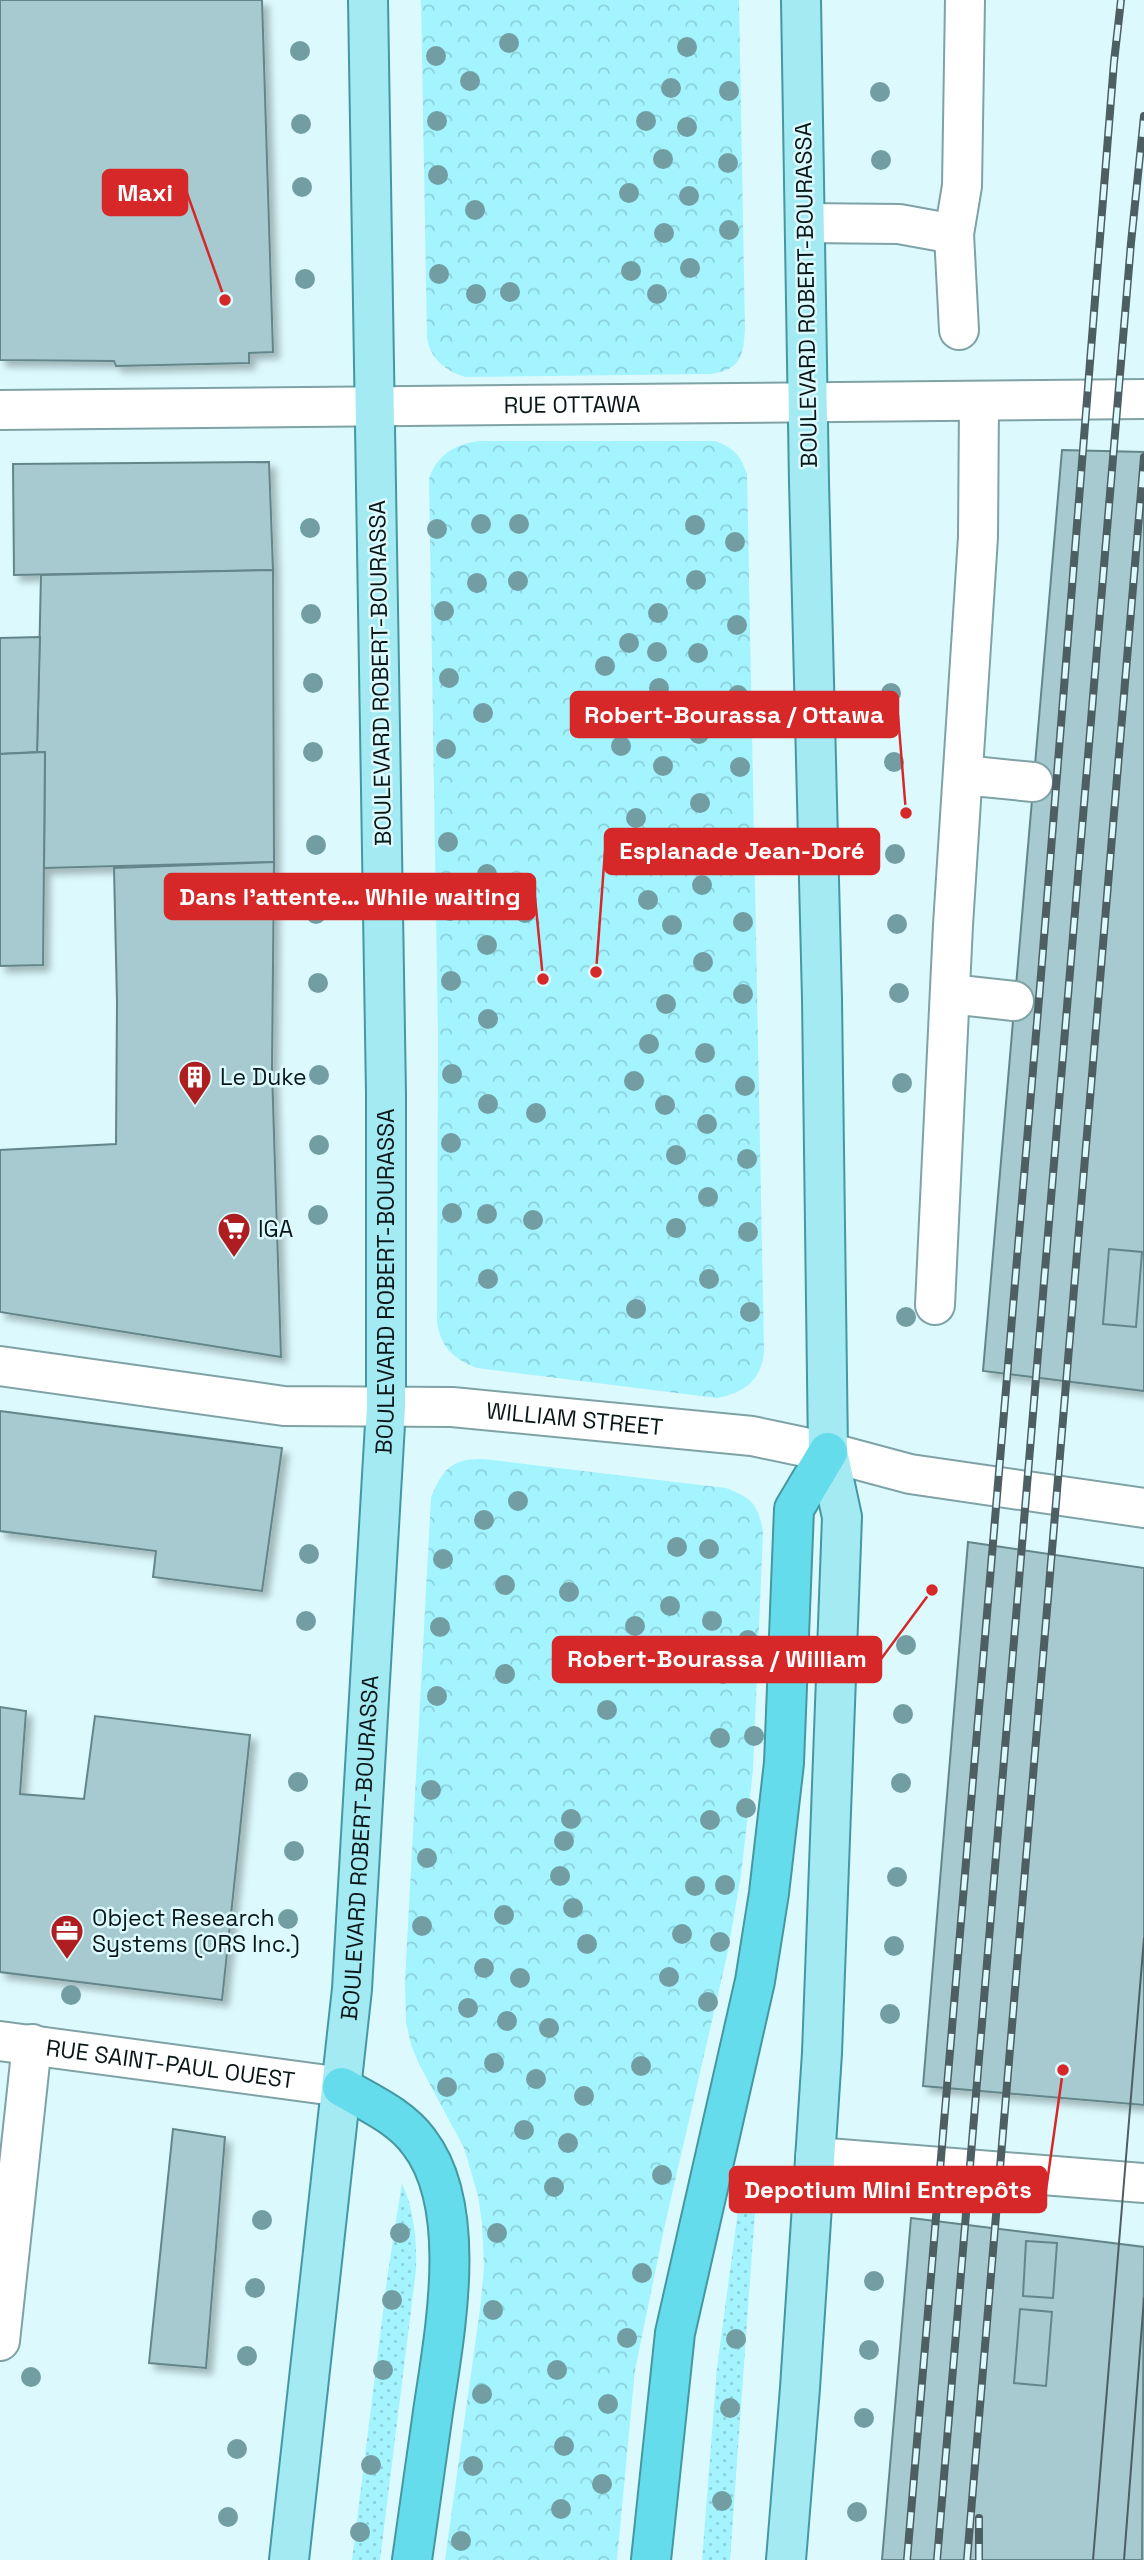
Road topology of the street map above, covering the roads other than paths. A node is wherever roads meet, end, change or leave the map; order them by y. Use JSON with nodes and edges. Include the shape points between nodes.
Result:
{"nodes":[{"id":1,"x":368,"y":0,"type":"edge"},
{"id":2,"x":801,"y":0,"type":"edge"},
{"id":3,"x":965,"y":0,"type":"edge"},
{"id":4,"x":805,"y":223,"type":"junction"},
{"id":5,"x":954,"y":234,"type":"junction"},
{"id":6,"x":959,"y":330,"type":"dead end"},
{"id":7,"x":1144,"y":399,"type":"edge"},
{"id":8,"x":979,"y":402,"type":"junction"},
{"id":9,"x":809,"y":403,"type":"junction"},
{"id":10,"x":375,"y":407,"type":"junction"},
{"id":11,"x":0,"y":410,"type":"edge"},
{"id":12,"x":963,"y":775,"type":"junction"},
{"id":13,"x":1033,"y":782,"type":"dead end"},
{"id":14,"x":950,"y":994,"type":"junction"},
{"id":15,"x":1014,"y":1001,"type":"dead end"},
{"id":16,"x":935,"y":1305,"type":"dead end"},
{"id":17,"x":0,"y":1366,"type":"edge"},
{"id":18,"x":386,"y":1407,"type":"junction"},
{"id":19,"x":828,"y":1452,"type":"junction"},
{"id":20,"x":1144,"y":1508,"type":"edge"},
{"id":21,"x":16,"y":2043,"type":"edge"},
{"id":22,"x":341,"y":2087,"type":"junction"},
{"id":23,"x":815,"y":2157,"type":"junction"},
{"id":24,"x":1144,"y":2183,"type":"edge"},
{"id":25,"x":0,"y":2341,"type":"edge"},
{"id":26,"x":289,"y":2560,"type":"edge"},
{"id":27,"x":412,"y":2560,"type":"edge"},
{"id":28,"x":651,"y":2560,"type":"edge"},
{"id":29,"x":786,"y":2560,"type":"edge"}],
"edges":[{"from":1,"to":10,"type":"main road","name":"BOULEVARD ROBERT-BOURASSA"},
{"from":2,"to":4,"type":"main road","name":"BOULEVARD ROBERT-BOURASSA"},
{"from":3,"to":5,"type":"street","via":[[962,186]]},
{"from":4,"to":5,"type":"street","via":[[899,223]]},
{"from":4,"to":9,"type":"main road","name":"BOULEVARD ROBERT-BOURASSA"},
{"from":5,"to":6,"type":"street"},
{"from":7,"to":8,"type":"street","name":"RUE OTTAWA"},
{"from":8,"to":9,"type":"street","name":"RUE OTTAWA"},
{"from":8,"to":12,"type":"street","via":[[979,502]]},
{"from":9,"to":10,"type":"street","name":"RUE OTTAWA"},
{"from":9,"to":19,"type":"main road","name":"BOULEVARD ROBERT-BOURASSA"},
{"from":10,"to":11,"type":"street","name":"RUE OTTAWA"},
{"from":10,"to":18,"type":"main road","name":"BOULEVARD ROBERT-BOURASSA"},
{"from":12,"to":13,"type":"street"},
{"from":12,"to":14,"type":"street"},
{"from":14,"to":15,"type":"street"},
{"from":14,"to":16,"type":"street"},
{"from":17,"to":18,"type":"street","name":"WILLIAM STREET","via":[[284,1406]]},
{"from":18,"to":19,"type":"street","name":"WILLIAM STREET","via":[[452,1407],[730,1434]]},
{"from":18,"to":22,"type":"main road","name":"BOULEVARD ROBERT-BOURASSA","via":[[352,1989]]},
{"from":19,"to":20,"type":"street","name":"WILLIAM STREET","via":[[910,1474]]},
{"from":19,"to":23,"type":"main road","name":"BOULEVARD ROBERT-BOURASSA","via":[[842,1517]]},
{"from":19,"to":28,"type":"highway","via":[[794,1509],[784,1763],[769,1893],[752,1993],[675,2333]]},
{"from":21,"to":22,"type":"street","name":"RUE SAINT-PAUL OUEST"},
{"from":21,"to":25,"type":"street"},
{"from":22,"to":26,"type":"main road","name":"BOULEVARD ROBERT-BOURASSA"},
{"from":22,"to":27,"type":"highway","via":[[398,2119],[411,2132],[433,2165],[444,2204],[449,2284]]},
{"from":23,"to":24,"type":"street"},
{"from":23,"to":29,"type":"main road","name":"BOULEVARD ROBERT-BOURASSA"}]}
